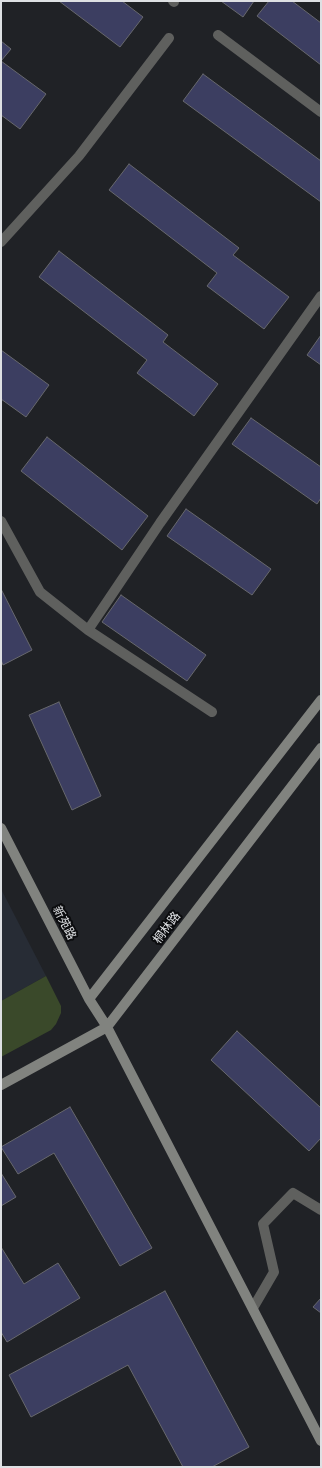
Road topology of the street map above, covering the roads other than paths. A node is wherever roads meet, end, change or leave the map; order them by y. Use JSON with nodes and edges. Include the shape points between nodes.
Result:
{"nodes":[{"id":1,"x":218,"y":35,"type":"dead end"},
{"id":2,"x":170,"y":38,"type":"dead end"},
{"id":3,"x":321,"y":112,"type":"edge"},
{"id":4,"x":1,"y":242,"type":"edge"},
{"id":5,"x":321,"y":296,"type":"edge"},
{"id":6,"x":1,"y":521,"type":"edge"},
{"id":7,"x":88,"y":630,"type":"junction"},
{"id":8,"x":321,"y":700,"type":"edge"},
{"id":9,"x":212,"y":712,"type":"dead end"},
{"id":10,"x":321,"y":748,"type":"edge"},
{"id":11,"x":1,"y":828,"type":"edge"},
{"id":12,"x":89,"y":999,"type":"junction"},
{"id":13,"x":107,"y":1027,"type":"junction"},
{"id":14,"x":1,"y":1085,"type":"edge"},
{"id":15,"x":321,"y":1210,"type":"edge"},
{"id":16,"x":253,"y":1308,"type":"junction"},
{"id":17,"x":321,"y":1441,"type":"edge"}],
"edges":[{"from":1,"to":3,"type":"street"},
{"from":2,"to":4,"type":"street","via":[[79,156]]},
{"from":5,"to":7,"type":"street","via":[[160,523]]},
{"from":6,"to":7,"type":"street","via":[[40,592]]},
{"from":7,"to":9,"type":"street"},
{"from":8,"to":12,"type":"street","name":"桐林路"},
{"from":10,"to":13,"type":"street","name":"桐林路"},
{"from":11,"to":12,"type":"street","name":"新苑路"},
{"from":12,"to":13,"type":"street","name":"新苑路"},
{"from":13,"to":14,"type":"street","name":"桐林路"},
{"from":13,"to":16,"type":"street","name":"新苑路"},
{"from":15,"to":16,"type":"street","via":[[294,1193],[263,1224],[274,1272]]},
{"from":16,"to":17,"type":"street","name":"新苑路"}]}
